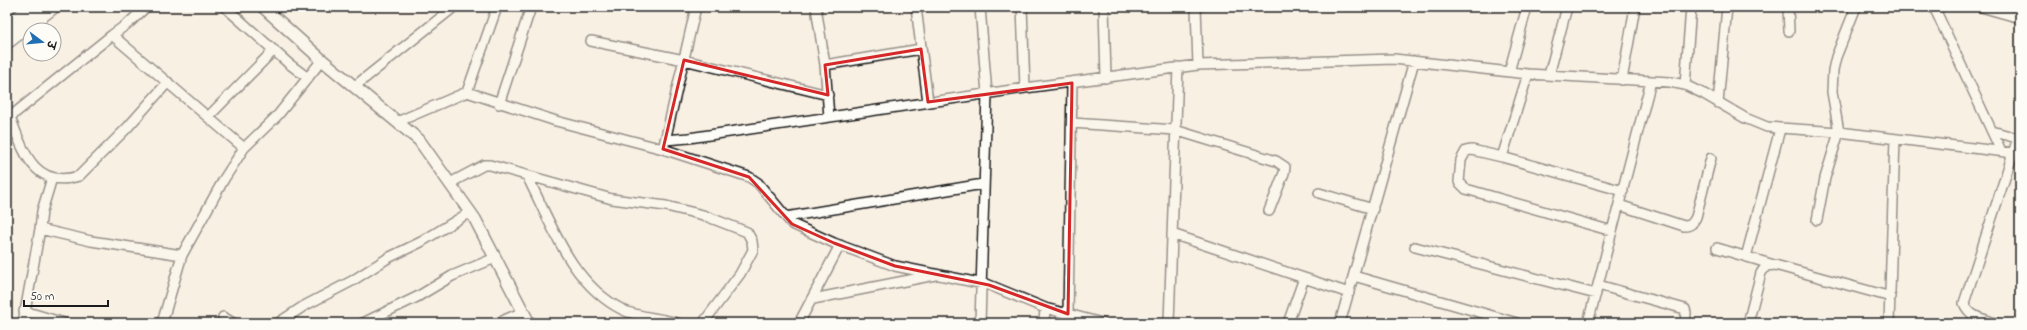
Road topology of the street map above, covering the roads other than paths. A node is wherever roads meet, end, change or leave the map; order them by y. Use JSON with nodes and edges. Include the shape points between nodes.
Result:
{"nodes":[{"id":1,"x":34,"y":7,"type":"edge"},
{"id":2,"x":53,"y":7,"type":"edge"},
{"id":3,"x":146,"y":7,"type":"edge"},
{"id":4,"x":225,"y":7,"type":"edge"},
{"id":5,"x":263,"y":7,"type":"edge"},
{"id":6,"x":454,"y":7,"type":"edge"},
{"id":7,"x":497,"y":7,"type":"edge"},
{"id":8,"x":531,"y":7,"type":"edge"},
{"id":9,"x":696,"y":7,"type":"edge"},
{"id":10,"x":916,"y":7,"type":"edge"},
{"id":11,"x":980,"y":7,"type":"edge"},
{"id":12,"x":1022,"y":7,"type":"edge"},
{"id":13,"x":1104,"y":7,"type":"edge"},
{"id":14,"x":1196,"y":7,"type":"edge"},
{"id":15,"x":1527,"y":7,"type":"edge"},
{"id":16,"x":1567,"y":7,"type":"edge"},
{"id":17,"x":1635,"y":7,"type":"edge"},
{"id":18,"x":1691,"y":7,"type":"edge"},
{"id":19,"x":1727,"y":7,"type":"edge"},
{"id":20,"x":1788,"y":7,"type":"edge"},
{"id":21,"x":1856,"y":7,"type":"edge"},
{"id":22,"x":1934,"y":7,"type":"edge"},
{"id":23,"x":1981,"y":7,"type":"edge"},
{"id":24,"x":815,"y":8,"type":"edge"},
{"id":25,"x":2009,"y":11,"type":"edge"},
{"id":26,"x":2020,"y":18,"type":"edge"},
{"id":27,"x":7,"y":27,"type":"edge"},
{"id":28,"x":1789,"y":30,"type":"dead end"},
{"id":29,"x":112,"y":35,"type":"junction"},
{"id":30,"x":591,"y":41,"type":"dead end"},
{"id":31,"x":7,"y":42,"type":"edge"},
{"id":32,"x":274,"y":50,"type":"junction"},
{"id":33,"x":921,"y":50,"type":"junction"},
{"id":34,"x":322,"y":60,"type":"junction"},
{"id":35,"x":684,"y":60,"type":"junction"},
{"id":36,"x":1414,"y":61,"type":"junction"},
{"id":37,"x":825,"y":65,"type":"junction"},
{"id":38,"x":1198,"y":65,"type":"junction"},
{"id":39,"x":1178,"y":67,"type":"junction"},
{"id":40,"x":1509,"y":72,"type":"junction"},
{"id":41,"x":1528,"y":74,"type":"junction"},
{"id":42,"x":1549,"y":75,"type":"junction"},
{"id":43,"x":308,"y":78,"type":"junction"},
{"id":44,"x":1106,"y":78,"type":"junction"},
{"id":45,"x":1622,"y":80,"type":"junction"},
{"id":46,"x":1651,"y":81,"type":"junction"},
{"id":47,"x":168,"y":82,"type":"junction"},
{"id":48,"x":1072,"y":83,"type":"junction"},
{"id":49,"x":1685,"y":85,"type":"junction"},
{"id":50,"x":355,"y":86,"type":"junction"},
{"id":51,"x":1025,"y":88,"type":"junction"},
{"id":52,"x":467,"y":92,"type":"junction"},
{"id":53,"x":987,"y":94,"type":"junction"},
{"id":54,"x":828,"y":95,"type":"junction"},
{"id":55,"x":928,"y":102,"type":"junction"},
{"id":56,"x":1718,"y":103,"type":"junction"},
{"id":57,"x":499,"y":104,"type":"junction"},
{"id":58,"x":9,"y":117,"type":"edge"},
{"id":59,"x":208,"y":117,"type":"junction"},
{"id":60,"x":829,"y":117,"type":"junction"},
{"id":61,"x":397,"y":122,"type":"junction"},
{"id":62,"x":1072,"y":123,"type":"junction"},
{"id":63,"x":1780,"y":129,"type":"junction"},
{"id":64,"x":1176,"y":130,"type":"junction"},
{"id":65,"x":1992,"y":131,"type":"junction"},
{"id":66,"x":1839,"y":132,"type":"junction"},
{"id":67,"x":2019,"y":138,"type":"edge"},
{"id":68,"x":1895,"y":139,"type":"junction"},
{"id":69,"x":664,"y":144,"type":"junction"},
{"id":70,"x":244,"y":148,"type":"junction"},
{"id":71,"x":2001,"y":151,"type":"junction"},
{"id":72,"x":2014,"y":152,"type":"junction"},
{"id":73,"x":1502,"y":157,"type":"junction"},
{"id":74,"x":1710,"y":158,"type":"dead end"},
{"id":75,"x":527,"y":176,"type":"junction"},
{"id":76,"x":52,"y":178,"type":"junction"},
{"id":77,"x":450,"y":183,"type":"junction"},
{"id":78,"x":983,"y":184,"type":"junction"},
{"id":79,"x":1623,"y":191,"type":"junction"},
{"id":80,"x":1319,"y":194,"type":"dead end"},
{"id":81,"x":1619,"y":205,"type":"junction"},
{"id":82,"x":1373,"y":208,"type":"junction"},
{"id":83,"x":1269,"y":211,"type":"dead end"},
{"id":84,"x":470,"y":212,"type":"junction"},
{"id":85,"x":786,"y":217,"type":"junction"},
{"id":86,"x":1816,"y":220,"type":"dead end"},
{"id":87,"x":40,"y":229,"type":"junction"},
{"id":88,"x":1612,"y":231,"type":"junction"},
{"id":89,"x":1172,"y":234,"type":"junction"},
{"id":90,"x":840,"y":245,"type":"junction"},
{"id":91,"x":1415,"y":247,"type":"dead end"},
{"id":92,"x":1718,"y":248,"type":"dead end"},
{"id":93,"x":182,"y":255,"type":"junction"},
{"id":94,"x":1746,"y":256,"type":"junction"},
{"id":95,"x":495,"y":258,"type":"junction"},
{"id":96,"x":1775,"y":266,"type":"junction"},
{"id":97,"x":938,"y":275,"type":"junction"},
{"id":98,"x":1354,"y":276,"type":"junction"},
{"id":99,"x":1304,"y":278,"type":"junction"},
{"id":100,"x":981,"y":284,"type":"junction"},
{"id":101,"x":1598,"y":285,"type":"junction"},
{"id":102,"x":1349,"y":292,"type":"junction"},
{"id":103,"x":1596,"y":294,"type":"junction"},
{"id":104,"x":1891,"y":297,"type":"junction"},
{"id":105,"x":813,"y":299,"type":"junction"},
{"id":106,"x":1045,"y":308,"type":"junction"},
{"id":107,"x":24,"y":311,"type":"junction"},
{"id":108,"x":523,"y":313,"type":"junction"},
{"id":109,"x":1068,"y":314,"type":"junction"},
{"id":110,"x":223,"y":317,"type":"dead end"},
{"id":111,"x":23,"y":323,"type":"edge"},
{"id":112,"x":64,"y":323,"type":"edge"},
{"id":113,"x":162,"y":323,"type":"edge"},
{"id":114,"x":233,"y":323,"type":"edge"},
{"id":115,"x":278,"y":323,"type":"edge"},
{"id":116,"x":363,"y":323,"type":"edge"},
{"id":117,"x":500,"y":323,"type":"edge"},
{"id":118,"x":529,"y":323,"type":"edge"},
{"id":119,"x":677,"y":323,"type":"edge"},
{"id":120,"x":703,"y":323,"type":"edge"},
{"id":121,"x":799,"y":323,"type":"edge"},
{"id":122,"x":980,"y":323,"type":"edge"},
{"id":123,"x":1044,"y":323,"type":"edge"},
{"id":124,"x":1102,"y":323,"type":"edge"},
{"id":125,"x":1169,"y":323,"type":"edge"},
{"id":126,"x":1288,"y":323,"type":"edge"},
{"id":127,"x":1340,"y":323,"type":"edge"},
{"id":128,"x":1517,"y":323,"type":"edge"},
{"id":129,"x":1588,"y":323,"type":"edge"},
{"id":130,"x":1685,"y":323,"type":"edge"},
{"id":131,"x":1748,"y":323,"type":"edge"},
{"id":132,"x":1889,"y":323,"type":"edge"},
{"id":133,"x":1996,"y":323,"type":"edge"}],
"edges":[{"from":1,"to":27,"type":"highway"},
{"from":2,"to":31,"type":"main road"},
{"from":3,"to":29,"type":"street"},
{"from":4,"to":32,"type":"street"},
{"from":5,"to":34,"type":"street"},
{"from":6,"to":50,"type":"street"},
{"from":7,"to":52,"type":"street"},
{"from":8,"to":57,"type":"street"},
{"from":9,"to":35,"type":"street"},
{"from":10,"to":33,"type":"street"},
{"from":11,"to":53,"type":"street"},
{"from":12,"to":51,"type":"street"},
{"from":13,"to":44,"type":"street"},
{"from":14,"to":38,"type":"street"},
{"from":15,"to":40,"type":"street"},
{"from":16,"to":42,"type":"street"},
{"from":17,"to":45,"type":"street"},
{"from":18,"to":49,"type":"street"},
{"from":19,"to":56,"type":"street"},
{"from":20,"to":28,"type":"street"},
{"from":21,"to":66,"type":"street","via":[[1833,70],[1832,92]]},
{"from":22,"to":65,"type":"street"},
{"from":23,"to":25,"type":"street"},
{"from":24,"to":37,"type":"street"},
{"from":25,"to":26,"type":"street"},
{"from":29,"to":47,"type":"street"},
{"from":29,"to":58,"type":"street"},
{"from":30,"to":35,"type":"street"},
{"from":32,"to":43,"type":"street"},
{"from":32,"to":59,"type":"street"},
{"from":33,"to":37,"type":"street"},
{"from":33,"to":55,"type":"street"},
{"from":34,"to":43,"type":"street"},
{"from":34,"to":50,"type":"street"},
{"from":35,"to":54,"type":"street"},
{"from":35,"to":69,"type":"street"},
{"from":36,"to":38,"type":"street","via":[[1394,59]]},
{"from":36,"to":40,"type":"street"},
{"from":36,"to":82,"type":"street"},
{"from":37,"to":54,"type":"street"},
{"from":38,"to":39,"type":"street"},
{"from":39,"to":44,"type":"street"},
{"from":39,"to":64,"type":"street"},
{"from":40,"to":41,"type":"street"},
{"from":41,"to":42,"type":"street"},
{"from":41,"to":73,"type":"street"},
{"from":42,"to":45,"type":"street"},
{"from":43,"to":70,"type":"street","via":[[278,114]]},
{"from":44,"to":48,"type":"street"},
{"from":45,"to":46,"type":"street"},
{"from":46,"to":49,"type":"street"},
{"from":46,"to":79,"type":"street"},
{"from":47,"to":59,"type":"street"},
{"from":47,"to":76,"type":"street","via":[[79,176],[68,180]]},
{"from":48,"to":51,"type":"street"},
{"from":48,"to":62,"type":"street"},
{"from":49,"to":56,"type":"street"},
{"from":50,"to":61,"type":"street"},
{"from":51,"to":53,"type":"street"},
{"from":52,"to":57,"type":"street"},
{"from":52,"to":61,"type":"street"},
{"from":53,"to":55,"type":"street"},
{"from":53,"to":78,"type":"street"},
{"from":54,"to":60,"type":"street"},
{"from":55,"to":60,"type":"street"},
{"from":56,"to":63,"type":"street","via":[[1745,118]]},
{"from":57,"to":69,"type":"street","via":[[556,121]]},
{"from":58,"to":76,"type":"street","via":[[23,149],[41,174]]},
{"from":59,"to":70,"type":"street"},
{"from":60,"to":69,"type":"street"},
{"from":61,"to":77,"type":"street","via":[[419,140]]},
{"from":62,"to":64,"type":"street"},
{"from":62,"to":109,"type":"street"},
{"from":63,"to":66,"type":"street"},
{"from":63,"to":94,"type":"street"},
{"from":64,"to":83,"type":"street","via":[[1281,163],[1285,167],[1284,173]]},
{"from":64,"to":89,"type":"street"},
{"from":65,"to":67,"type":"street"},
{"from":65,"to":71,"type":"street"},
{"from":66,"to":68,"type":"street"},
{"from":66,"to":86,"type":"street"},
{"from":67,"to":72,"type":"street"},
{"from":68,"to":71,"type":"street"},
{"from":68,"to":104,"type":"street"},
{"from":69,"to":85,"type":"street","via":[[749,177],[758,183]]},
{"from":70,"to":93,"type":"street","via":[[224,178]]},
{"from":71,"to":72,"type":"street"},
{"from":72,"to":133,"type":"street","via":[[1964,303],[1966,310],[1973,316]]},
{"from":73,"to":79,"type":"street"},
{"from":73,"to":88,"type":"street","via":[[1466,151],[1461,160],[1459,182],[1466,189]]},
{"from":74,"to":81,"type":"street","via":[[1696,217],[1690,226]]},
{"from":75,"to":77,"type":"street","via":[[490,164]]},
{"from":75,"to":119,"type":"street","via":[[570,262],[598,295],[625,311]]},
{"from":75,"to":120,"type":"street","via":[[612,199],[666,206],[702,215],[746,232],[752,241],[753,250],[740,274]]},
{"from":76,"to":87,"type":"street","via":[[42,211]]},
{"from":77,"to":84,"type":"street"},
{"from":78,"to":85,"type":"street"},
{"from":78,"to":100,"type":"street"},
{"from":79,"to":81,"type":"street"},
{"from":80,"to":82,"type":"street"},
{"from":81,"to":88,"type":"street"},
{"from":82,"to":98,"type":"street"},
{"from":84,"to":95,"type":"street"},
{"from":84,"to":115,"type":"street"},
{"from":85,"to":90,"type":"street","via":[[792,224]]},
{"from":87,"to":93,"type":"street","via":[[91,241]]},
{"from":87,"to":107,"type":"street"},
{"from":88,"to":101,"type":"street"},
{"from":89,"to":99,"type":"street"},
{"from":89,"to":125,"type":"street"},
{"from":90,"to":97,"type":"street","via":[[895,266]]},
{"from":90,"to":105,"type":"street"},
{"from":91,"to":103,"type":"street"},
{"from":92,"to":94,"type":"street"},
{"from":93,"to":113,"type":"street"},
{"from":94,"to":96,"type":"street"},
{"from":95,"to":108,"type":"street"},
{"from":95,"to":116,"type":"street","via":[[452,276],[418,297]]},
{"from":96,"to":104,"type":"street"},
{"from":96,"to":131,"type":"street","via":[[1766,266],[1761,273]]},
{"from":97,"to":100,"type":"street"},
{"from":97,"to":105,"type":"street"},
{"from":98,"to":102,"type":"street"},
{"from":98,"to":128,"type":"street"},
{"from":99,"to":102,"type":"street"},
{"from":99,"to":126,"type":"street"},
{"from":100,"to":106,"type":"street"},
{"from":100,"to":122,"type":"street"},
{"from":101,"to":103,"type":"street"},
{"from":101,"to":130,"type":"street","via":[[1684,309]]},
{"from":102,"to":127,"type":"street"},
{"from":103,"to":129,"type":"street"},
{"from":104,"to":132,"type":"street"},
{"from":105,"to":121,"type":"street"},
{"from":106,"to":109,"type":"street"},
{"from":106,"to":123,"type":"street"},
{"from":107,"to":111,"type":"street"},
{"from":107,"to":112,"type":"street"},
{"from":108,"to":117,"type":"street"},
{"from":108,"to":118,"type":"street"},
{"from":109,"to":124,"type":"street"},
{"from":110,"to":114,"type":"street"}]}
